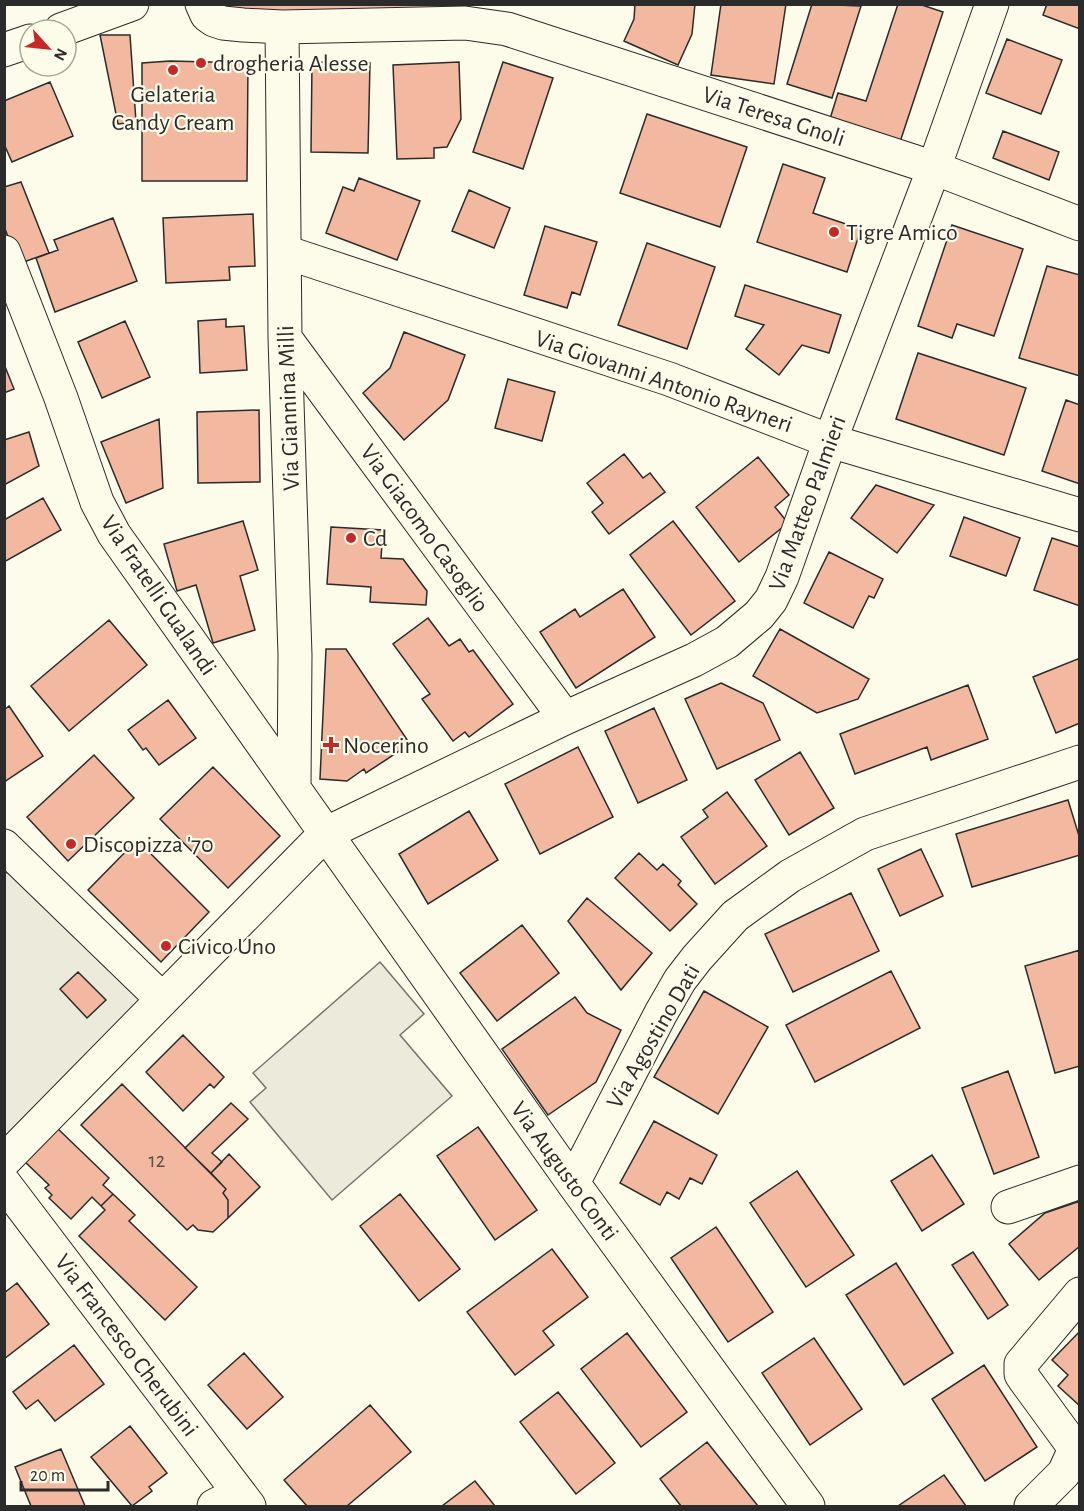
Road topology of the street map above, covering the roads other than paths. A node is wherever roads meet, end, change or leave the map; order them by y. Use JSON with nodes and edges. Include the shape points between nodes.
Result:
{"nodes":[{"id":1,"x":132,"y":4,"type":"edge"},
{"id":2,"x":202,"y":4,"type":"edge"},
{"id":3,"x":992,"y":4,"type":"edge"},
{"id":4,"x":465,"y":14,"type":"edge"},
{"id":5,"x":78,"y":24,"type":"edge"},
{"id":6,"x":282,"y":27,"type":"junction"},
{"id":7,"x":933,"y":168,"type":"junction"},
{"id":8,"x":1080,"y":224,"type":"edge"},
{"id":9,"x":4,"y":252,"type":"edge"},
{"id":10,"x":285,"y":252,"type":"junction"},
{"id":11,"x":285,"y":338,"type":"junction"},
{"id":12,"x":830,"y":441,"type":"junction"},
{"id":13,"x":1080,"y":515,"type":"edge"},
{"id":14,"x":565,"y":718,"type":"junction"},
{"id":15,"x":1080,"y":762,"type":"edge"},
{"id":16,"x":294,"y":788,"type":"junction"},
{"id":17,"x":325,"y":834,"type":"junction"},
{"id":18,"x":5,"y":848,"type":"edge"},
{"id":19,"x":162,"y":999,"type":"junction"},
{"id":20,"x":4,"y":1161,"type":"edge"},
{"id":21,"x":1080,"y":1182,"type":"edge"},
{"id":22,"x":4,"y":1183,"type":"edge"},
{"id":23,"x":573,"y":1183,"type":"junction"},
{"id":24,"x":1008,"y":1207,"type":"dead end"},
{"id":25,"x":1080,"y":1294,"type":"edge"},
{"id":26,"x":234,"y":1502,"type":"edge"},
{"id":27,"x":808,"y":1506,"type":"edge"},
{"id":28,"x":1031,"y":1506,"type":"edge"}],
"edges":[{"from":1,"to":5,"type":"street"},
{"from":2,"to":6,"type":"street","name":"Via Teresa Gnoli","via":[[207,15],[223,23]]},
{"from":3,"to":7,"type":"street","name":"Via Matteo Palmieri"},
{"from":4,"to":6,"type":"street","name":"Via Teresa Gnoli"},
{"from":4,"to":7,"type":"street","name":"Via Teresa Gnoli"},
{"from":6,"to":10,"type":"street","name":"Via Giannina Milli"},
{"from":7,"to":8,"type":"street","name":"Via Teresa Gnoli"},
{"from":7,"to":12,"type":"street","name":"Via Matteo Palmieri"},
{"from":9,"to":16,"type":"street","name":"Via Fratelli Gualandi","via":[[106,523]]},
{"from":10,"to":11,"type":"street","name":"Via Giannina Milli"},
{"from":10,"to":12,"type":"street","name":"Via Giovanni Antonio Rayneri","via":[[669,379]]},
{"from":11,"to":14,"type":"street","name":"Via Giacomo Casoglio"},
{"from":11,"to":16,"type":"street","name":"Via Giannina Milli","via":[[294,576]]},
{"from":12,"to":13,"type":"street","name":"Via Giovanni Antonio Rayneri"},
{"from":12,"to":14,"type":"street","name":"Via Matteo Palmieri","via":[[776,591],[759,615],[727,642],[694,660]]},
{"from":14,"to":17,"type":"street","name":"Via Matteo Palmieri"},
{"from":15,"to":23,"type":"street","name":"Via Agostino Dati","via":[[865,834],[790,876],[735,916],[702,952],[661,1012]]},
{"from":16,"to":17,"type":"street","name":"Via Fratelli Gualandi"},
{"from":17,"to":19,"type":"street","name":"Via Matteo Palmieri"},
{"from":17,"to":23,"type":"street","name":"Via Augusto Conti"},
{"from":18,"to":19,"type":"street"},
{"from":19,"to":20,"type":"street","name":"Via Matteo Palmieri"},
{"from":21,"to":24,"type":"street"},
{"from":22,"to":26,"type":"street","name":"Via Francesco Cherubini"},
{"from":23,"to":27,"type":"street","name":"Via Augusto Conti"},
{"from":25,"to":28,"type":"street","via":[[1020,1364],[1021,1374],[1074,1451],[1064,1473]]}]}
